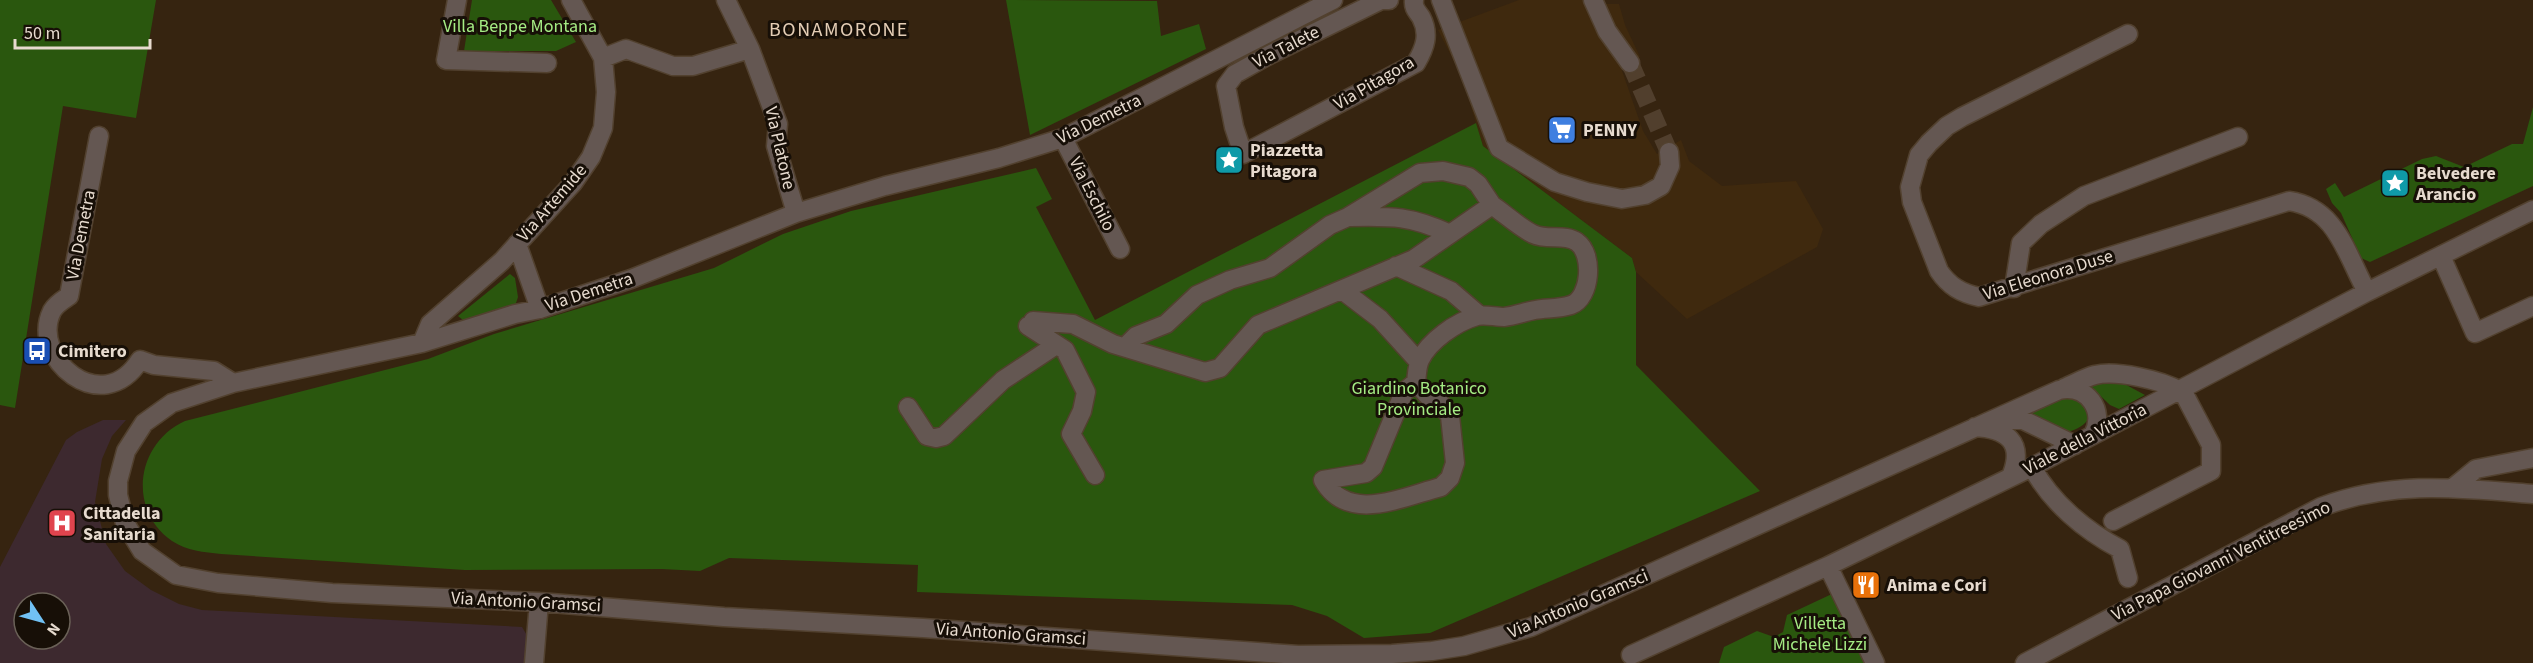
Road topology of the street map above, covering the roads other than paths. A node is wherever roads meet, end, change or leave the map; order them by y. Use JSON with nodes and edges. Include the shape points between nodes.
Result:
{"nodes":[{"id":1,"x":457,"y":0,"type":"edge"},
{"id":2,"x":571,"y":0,"type":"edge"},
{"id":3,"x":726,"y":0,"type":"edge"},
{"id":4,"x":1333,"y":0,"type":"edge"},
{"id":5,"x":1389,"y":0,"type":"edge"},
{"id":6,"x":1441,"y":0,"type":"edge"},
{"id":7,"x":1593,"y":0,"type":"edge"},
{"id":8,"x":1408,"y":2,"type":"edge"},
{"id":9,"x":2128,"y":34,"type":"dead end"},
{"id":10,"x":750,"y":49,"type":"junction"},
{"id":11,"x":603,"y":58,"type":"junction"},
{"id":12,"x":547,"y":63,"type":"dead end"},
{"id":13,"x":1630,"y":63,"type":"tunnel mouth"},
{"id":14,"x":1306,"y":122,"type":"joint"},
{"id":15,"x":99,"y":136,"type":"dead end"},
{"id":16,"x":2238,"y":137,"type":"dead end"},
{"id":17,"x":1063,"y":138,"type":"junction"},
{"id":18,"x":1669,"y":152,"type":"tunnel mouth"},
{"id":19,"x":1492,"y":205,"type":"junction"},
{"id":20,"x":2533,"y":210,"type":"edge"},
{"id":21,"x":796,"y":213,"type":"junction"},
{"id":22,"x":1348,"y":217,"type":"junction"},
{"id":23,"x":1450,"y":234,"type":"junction"},
{"id":24,"x":517,"y":244,"type":"junction"},
{"id":25,"x":1120,"y":249,"type":"dead end"},
{"id":26,"x":2440,"y":256,"type":"junction"},
{"id":27,"x":1396,"y":266,"type":"junction"},
{"id":28,"x":2014,"y":288,"type":"junction"},
{"id":29,"x":1342,"y":290,"type":"junction"},
{"id":30,"x":2367,"y":292,"type":"junction"},
{"id":31,"x":2533,"y":306,"type":"edge"},
{"id":32,"x":540,"y":309,"type":"junction"},
{"id":33,"x":1479,"y":315,"type":"junction"},
{"id":34,"x":422,"y":343,"type":"junction"},
{"id":35,"x":1056,"y":345,"type":"junction"},
{"id":36,"x":1125,"y":347,"type":"junction"},
{"id":37,"x":1419,"y":362,"type":"junction"},
{"id":38,"x":1416,"y":382,"type":"junction"},
{"id":39,"x":233,"y":383,"type":"junction"},
{"id":40,"x":2058,"y":390,"type":"junction"},
{"id":41,"x":2181,"y":390,"type":"junction"},
{"id":42,"x":908,"y":407,"type":"dead end"},
{"id":43,"x":1996,"y":418,"type":"junction"},
{"id":44,"x":1976,"y":428,"type":"junction"},
{"id":45,"x":2093,"y":435,"type":"junction"},
{"id":46,"x":2075,"y":444,"type":"junction"},
{"id":47,"x":2533,"y":458,"type":"edge"},
{"id":48,"x":2032,"y":467,"type":"junction"},
{"id":49,"x":1095,"y":474,"type":"dead end"},
{"id":50,"x":2012,"y":474,"type":"junction"},
{"id":51,"x":2454,"y":487,"type":"junction"},
{"id":52,"x":2533,"y":494,"type":"edge"},
{"id":53,"x":2113,"y":521,"type":"dead end"},
{"id":54,"x":1828,"y":567,"type":"junction"},
{"id":55,"x":2128,"y":578,"type":"dead end"},
{"id":56,"x":539,"y":602,"type":"junction"},
{"id":57,"x":1389,"y":658,"type":"edge"},
{"id":58,"x":1626,"y":660,"type":"edge"},
{"id":59,"x":534,"y":663,"type":"edge"},
{"id":60,"x":1875,"y":663,"type":"edge"},
{"id":61,"x":2025,"y":663,"type":"edge"}],
"edges":[{"from":1,"to":12,"type":"street","via":[[446,60]]},
{"from":2,"to":11,"type":"street","name":"Via Artemide"},
{"from":3,"to":10,"type":"street","name":"Via Platone"},
{"from":4,"to":17,"type":"street","name":"Via Demetra"},
{"from":5,"to":14,"type":"street","name":"Via Talete","via":[[1334,22],[1235,74],[1226,86],[1243,154]]},
{"from":6,"to":18,"type":"street","via":[[1499,148],[1555,182],[1622,199],[1644,195],[1661,186],[1670,166]]},
{"from":7,"to":13,"type":"street","via":[[1607,31]]},
{"from":8,"to":14,"type":"street","name":"Via Pitagora","via":[[1427,34],[1416,63]]},
{"from":9,"to":28,"type":"street","name":"Via Eleonora Duse","via":[[1947,126],[1919,155],[1910,186],[1912,201],[1946,281],[1957,290],[1979,297]]},
{"from":10,"to":11,"type":"street","via":[[693,66],[673,66],[626,49]]},
{"from":10,"to":21,"type":"street","name":"Via Platone","via":[[778,124],[776,146]]},
{"from":11,"to":24,"type":"street","name":"Via Artemide","via":[[605,119],[591,157],[573,183]]},
{"from":15,"to":39,"type":"street","name":"Via Demetra","via":[[69,296],[52,311],[48,334],[56,355],[68,372],[88,384],[123,379],[140,360],[214,371]]},
{"from":16,"to":28,"type":"street","via":[[2084,196],[2041,224],[2021,243]]},
{"from":17,"to":21,"type":"street","name":"Via Demetra"},
{"from":17,"to":25,"type":"street","name":"Via Eschilo"},
{"from":19,"to":22,"type":"street","via":[[1469,177],[1434,171],[1420,173]]},
{"from":19,"to":23,"type":"street"},
{"from":19,"to":33,"type":"street","via":[[1535,235],[1572,238],[1580,243],[1589,263],[1588,276],[1580,298],[1572,305],[1516,316]]},
{"from":20,"to":26,"type":"street","name":"Viale della Vittoria"},
{"from":21,"to":32,"type":"street","name":"Via Demetra","via":[[631,279]]},
{"from":22,"to":23,"type":"street","via":[[1403,217]]},
{"from":22,"to":36,"type":"street","via":[[1330,225],[1270,268],[1197,295],[1166,324],[1136,336]]},
{"from":23,"to":27,"type":"street"},
{"from":24,"to":32,"type":"street"},
{"from":24,"to":34,"type":"street","name":"Via Artemide","via":[[430,324]]},
{"from":26,"to":30,"type":"street","name":"Viale della Vittoria"},
{"from":26,"to":31,"type":"street","via":[[2475,333]]},
{"from":27,"to":29,"type":"street"},
{"from":27,"to":33,"type":"street","via":[[1451,291]]},
{"from":28,"to":30,"type":"street","name":"Via Eleonora Duse","via":[[2289,201],[2309,206],[2331,222]]},
{"from":29,"to":36,"type":"street","via":[[1258,325],[1214,371],[1206,372]]},
{"from":29,"to":37,"type":"street","via":[[1380,319]]},
{"from":30,"to":41,"type":"street","name":"Viale della Vittoria"},
{"from":32,"to":34,"type":"street","name":"Via Demetra"},
{"from":33,"to":37,"type":"street","via":[[1446,332]]},
{"from":34,"to":39,"type":"street","name":"Via Demetra"},
{"from":35,"to":36,"type":"street","via":[[1031,324],[1072,324]]},
{"from":35,"to":42,"type":"street","via":[[1003,380],[944,436],[927,436]]},
{"from":35,"to":49,"type":"street","via":[[1065,350],[1086,392],[1071,434]]},
{"from":37,"to":38,"type":"street"},
{"from":38,"to":38,"type":"street","via":[[1450,416],[1455,464],[1450,478],[1441,487],[1369,505],[1338,499],[1323,480],[1366,473],[1373,467],[1404,392]]},
{"from":39,"to":56,"type":"street","name":"Via Antonio Gramsci","via":[[172,403],[157,412],[144,423],[126,451],[118,481],[120,510],[132,538],[158,564],[176,575],[218,583]]},
{"from":40,"to":41,"type":"street","name":"Via Antonio Gramsci","via":[[2109,373]]},
{"from":40,"to":43,"type":"street","name":"Via Antonio Gramsci"},
{"from":40,"to":45,"type":"street","via":[[2081,391],[2093,401],[2098,415]]},
{"from":41,"to":45,"type":"street","name":"Viale della Vittoria"},
{"from":41,"to":53,"type":"street","via":[[2211,445],[2211,471]]},
{"from":43,"to":44,"type":"street","name":"Via Antonio Gramsci"},
{"from":43,"to":46,"type":"street","via":[[2023,420]]},
{"from":44,"to":50,"type":"street","via":[[1997,430],[2011,440],[2018,459]]},
{"from":44,"to":57,"type":"street","name":"Via Antonio Gramsci","via":[[1532,627],[1464,646]]},
{"from":45,"to":46,"type":"street","name":"Viale della Vittoria"},
{"from":46,"to":48,"type":"street","name":"Viale della Vittoria"},
{"from":47,"to":51,"type":"street","via":[[2476,469]]},
{"from":48,"to":50,"type":"street","name":"Viale della Vittoria"},
{"from":48,"to":55,"type":"street","via":[[2055,500],[2096,536],[2120,549]]},
{"from":50,"to":54,"type":"street","name":"Viale della Vittoria"},
{"from":51,"to":52,"type":"street","name":"Via Papa Giovanni Ventitreesimo"},
{"from":51,"to":61,"type":"street","name":"Via Papa Giovanni Ventitreesimo","via":[[2376,490],[2321,507]]},
{"from":54,"to":58,"type":"street","name":"Viale della Vittoria"},
{"from":54,"to":60,"type":"street"},
{"from":56,"to":57,"type":"street","name":"Via Antonio Gramsci"},
{"from":56,"to":59,"type":"street"}]}
